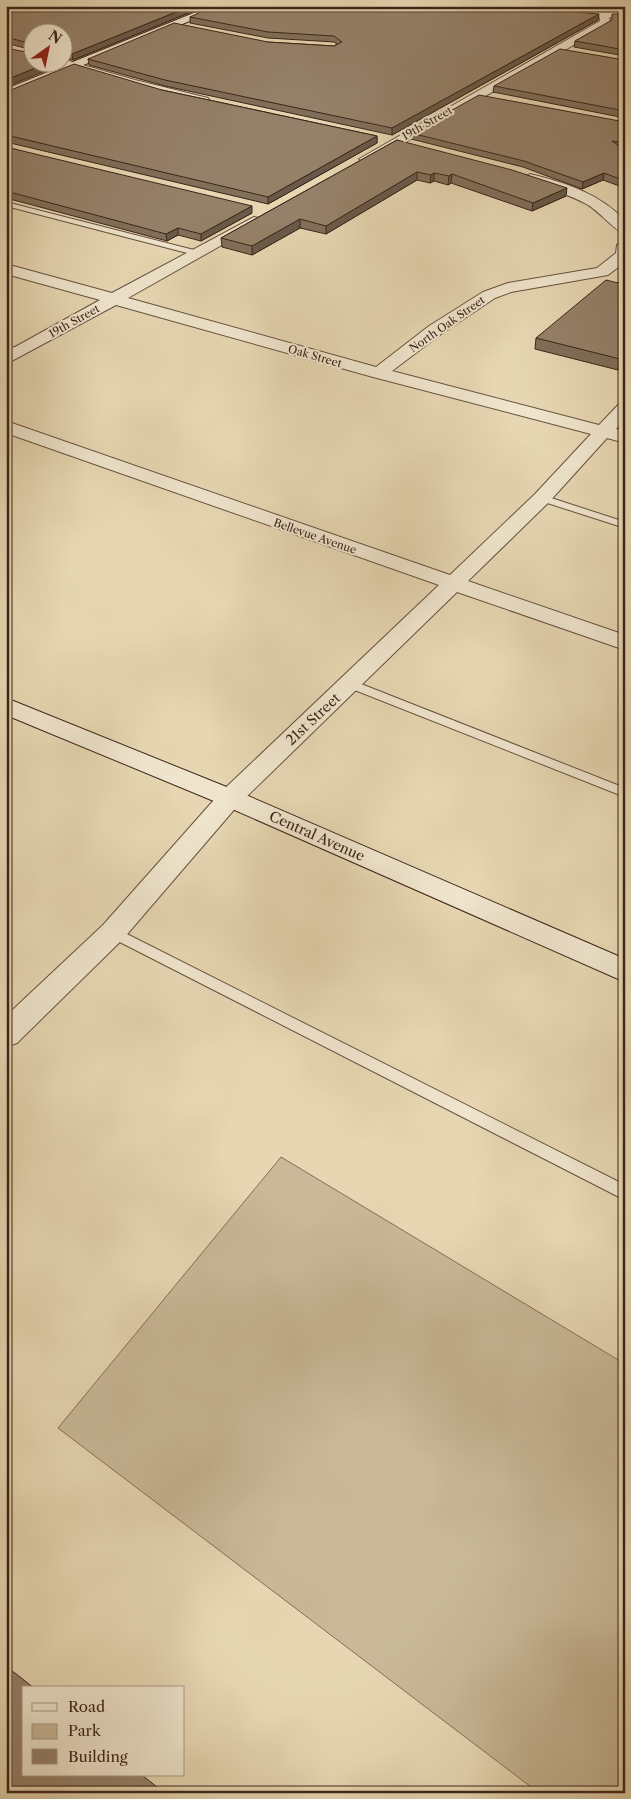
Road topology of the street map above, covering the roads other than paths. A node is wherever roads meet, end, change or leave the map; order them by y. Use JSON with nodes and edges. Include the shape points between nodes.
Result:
{"nodes":[{"id":1,"x":221,"y":6,"type":"edge"},
{"id":2,"x":497,"y":6,"type":"edge"},
{"id":3,"x":604,"y":14,"type":"junction"},
{"id":4,"x":625,"y":16,"type":"edge"},
{"id":5,"x":177,"y":25,"type":"junction"},
{"id":6,"x":195,"y":28,"type":"edge"},
{"id":7,"x":557,"y":49,"type":"junction"},
{"id":8,"x":576,"y":53,"type":"edge"},
{"id":9,"x":72,"y":63,"type":"edge"},
{"id":10,"x":72,"y":65,"type":"edge"},
{"id":11,"x":50,"y":72,"type":"edge"},
{"id":12,"x":6,"y":92,"type":"edge"},
{"id":13,"x":477,"y":95,"type":"junction"},
{"id":14,"x":495,"y":98,"type":"edge"},
{"id":15,"x":214,"y":103,"type":"edge"},
{"id":16,"x":380,"y":137,"type":"edge"},
{"id":17,"x":397,"y":141,"type":"junction"},
{"id":18,"x":414,"y":145,"type":"edge"},
{"id":19,"x":355,"y":164,"type":"edge"},
{"id":20,"x":520,"y":174,"type":"edge"},
{"id":21,"x":6,"y":204,"type":"edge"},
{"id":22,"x":259,"y":210,"type":"dead end"},
{"id":23,"x":625,"y":230,"type":"edge"},
{"id":24,"x":625,"y":245,"type":"edge"},
{"id":25,"x":195,"y":253,"type":"junction"},
{"id":26,"x":6,"y":269,"type":"edge"},
{"id":27,"x":113,"y":299,"type":"junction"},
{"id":28,"x":13,"y":350,"type":"edge"},
{"id":29,"x":6,"y":359,"type":"edge"},
{"id":30,"x":378,"y":373,"type":"junction"},
{"id":31,"x":625,"y":408,"type":"edge"},
{"id":32,"x":6,"y":427,"type":"edge"},
{"id":33,"x":614,"y":434,"type":"edge"},
{"id":34,"x":542,"y":498,"type":"junction"},
{"id":35,"x":625,"y":525,"type":"edge"},
{"id":36,"x":453,"y":583,"type":"junction"},
{"id":37,"x":625,"y":643,"type":"edge"},
{"id":38,"x":351,"y":684,"type":"junction"},
{"id":39,"x":6,"y":706,"type":"edge"},
{"id":40,"x":625,"y":793,"type":"edge"},
{"id":41,"x":230,"y":798,"type":"junction"},
{"id":42,"x":113,"y":932,"type":"junction"},
{"id":43,"x":625,"y":971,"type":"edge"},
{"id":44,"x":6,"y":1035,"type":"edge"},
{"id":45,"x":625,"y":1193,"type":"edge"}],
"edges":[{"from":1,"to":5,"type":"street"},
{"from":2,"to":3,"type":"street"},
{"from":3,"to":4,"type":"street"},
{"from":3,"to":7,"type":"street","name":"19th Street","via":[[606,22]]},
{"from":5,"to":6,"type":"street"},
{"from":5,"to":9,"type":"street"},
{"from":7,"to":8,"type":"street"},
{"from":7,"to":13,"type":"street","name":"19th Street"},
{"from":10,"to":15,"type":"street"},
{"from":11,"to":12,"type":"street"},
{"from":13,"to":14,"type":"street"},
{"from":13,"to":17,"type":"street","name":"19th Street"},
{"from":16,"to":17,"type":"street"},
{"from":17,"to":18,"type":"street"},
{"from":17,"to":19,"type":"street","name":"19th Street"},
{"from":20,"to":23,"type":"street","via":[[597,202]]},
{"from":21,"to":25,"type":"lane"},
{"from":22,"to":25,"type":"street","name":"19th Street"},
{"from":24,"to":30,"type":"street","name":"North Oak Street","via":[[624,255],[602,272],[508,288],[489,295]]},
{"from":25,"to":27,"type":"street","name":"19th Street"},
{"from":26,"to":27,"type":"street","name":"Oak Street"},
{"from":27,"to":28,"type":"street","name":"19th Street"},
{"from":27,"to":30,"type":"street","name":"Oak Street"},
{"from":28,"to":29,"type":"street","name":"19th Street"},
{"from":30,"to":33,"type":"street","name":"Oak Street"},
{"from":31,"to":33,"type":"street","name":"21st Street"},
{"from":32,"to":36,"type":"street","name":"Bellevue Avenue"},
{"from":33,"to":34,"type":"street","name":"21st Street"},
{"from":34,"to":35,"type":"lane"},
{"from":34,"to":36,"type":"street","name":"21st Street"},
{"from":36,"to":37,"type":"street","name":"Bellevue Avenue"},
{"from":36,"to":38,"type":"street","name":"21st Street"},
{"from":38,"to":40,"type":"lane"},
{"from":38,"to":41,"type":"street","name":"21st Street"},
{"from":39,"to":41,"type":"street","name":"Central Avenue"},
{"from":41,"to":42,"type":"street","name":"21st Street"},
{"from":41,"to":43,"type":"street","name":"Central Avenue"},
{"from":42,"to":44,"type":"street","name":"21st Street"},
{"from":42,"to":45,"type":"lane"}]}
